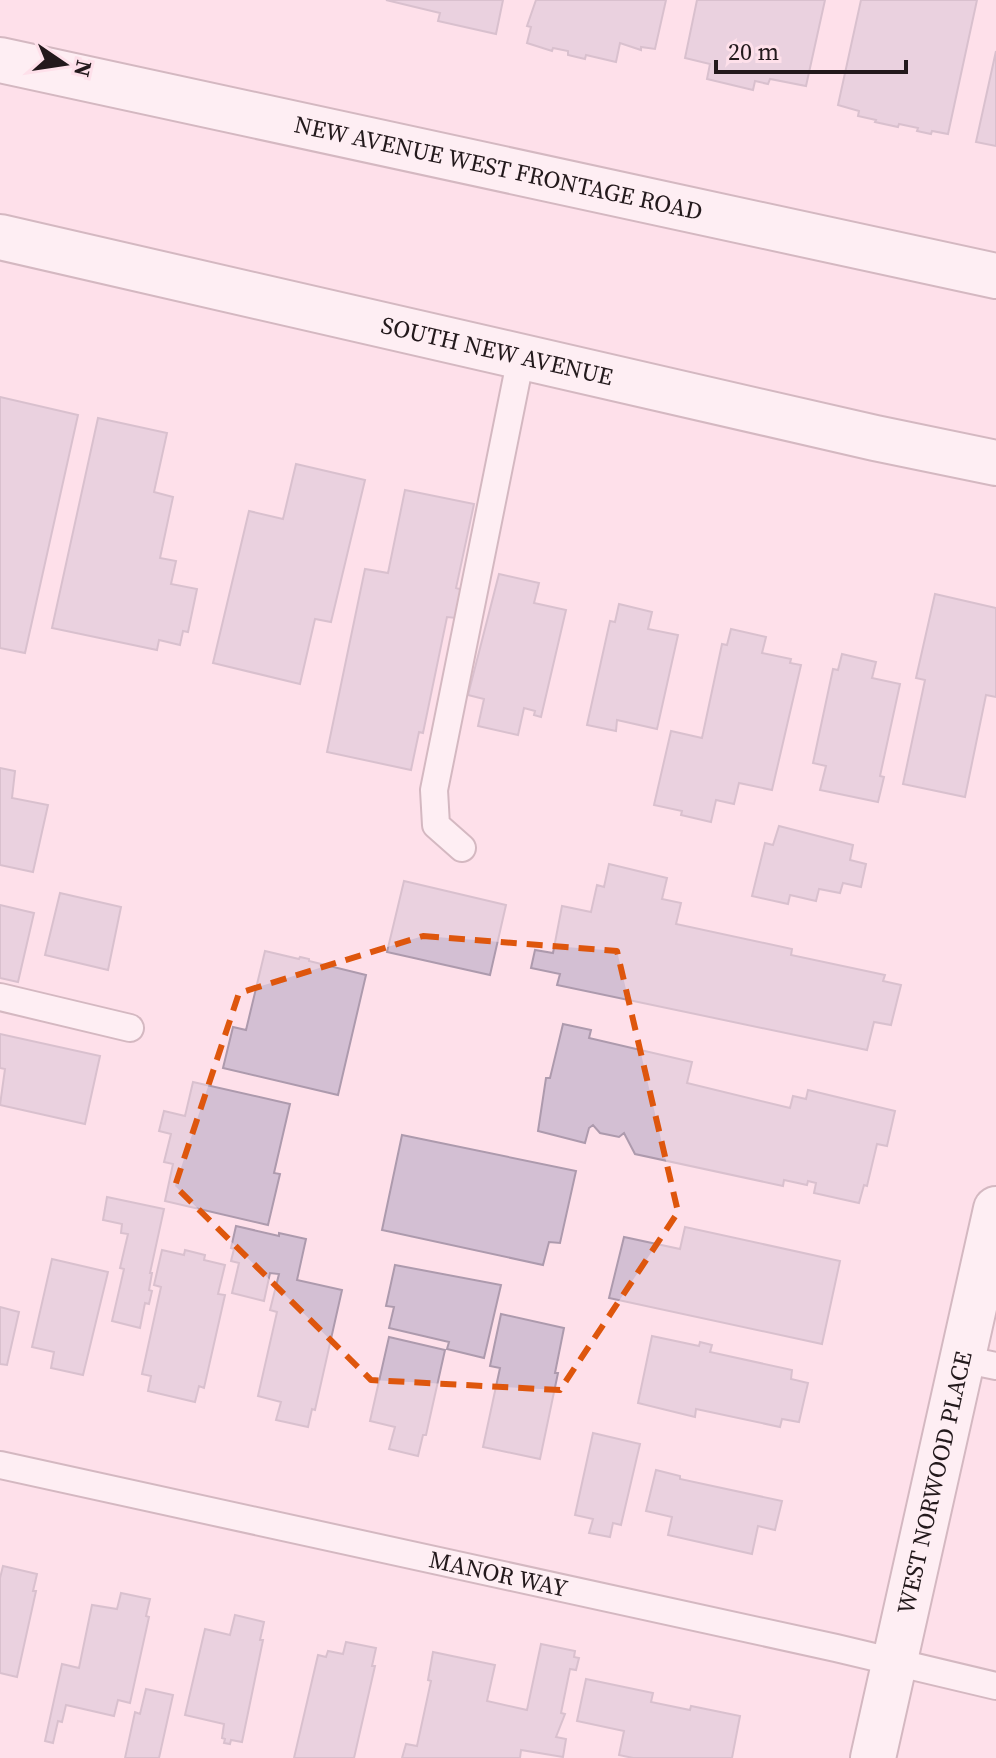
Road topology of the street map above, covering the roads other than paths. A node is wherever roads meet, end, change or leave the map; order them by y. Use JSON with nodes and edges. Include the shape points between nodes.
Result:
{"nodes":[{"id":1,"x":0,"y":60,"type":"edge"},
{"id":2,"x":0,"y":237,"type":"edge"},
{"id":3,"x":996,"y":276,"type":"edge"},
{"id":4,"x":521,"y":357,"type":"junction"},
{"id":5,"x":996,"y":463,"type":"edge"},
{"id":6,"x":462,"y":848,"type":"dead end"},
{"id":7,"x":0,"y":997,"type":"edge"},
{"id":8,"x":130,"y":1028,"type":"dead end"},
{"id":9,"x":996,"y":1209,"type":"edge"},
{"id":10,"x":979,"y":1362,"type":"edge"},
{"id":11,"x":0,"y":1465,"type":"edge"},
{"id":12,"x":895,"y":1661,"type":"junction"},
{"id":13,"x":996,"y":1686,"type":"edge"},
{"id":14,"x":873,"y":1758,"type":"edge"}],
"edges":[{"from":1,"to":3,"type":"street","name":"NEW AVENUE WEST FRONTAGE ROAD"},
{"from":2,"to":4,"type":"street","name":"SOUTH NEW AVENUE"},
{"from":4,"to":5,"type":"street","name":"SOUTH NEW AVENUE"},
{"from":4,"to":6,"type":"lane","via":[[434,790],[436,825]]},
{"from":7,"to":8,"type":"lane"},
{"from":9,"to":10,"type":"street","name":"WEST NORWOOD PLACE"},
{"from":10,"to":12,"type":"street","name":"WEST NORWOOD PLACE"},
{"from":11,"to":12,"type":"lane","name":"MANOR WAY"},
{"from":12,"to":13,"type":"lane","name":"MANOR WAY"},
{"from":12,"to":14,"type":"street","name":"WEST NORWOOD PLACE"}]}
